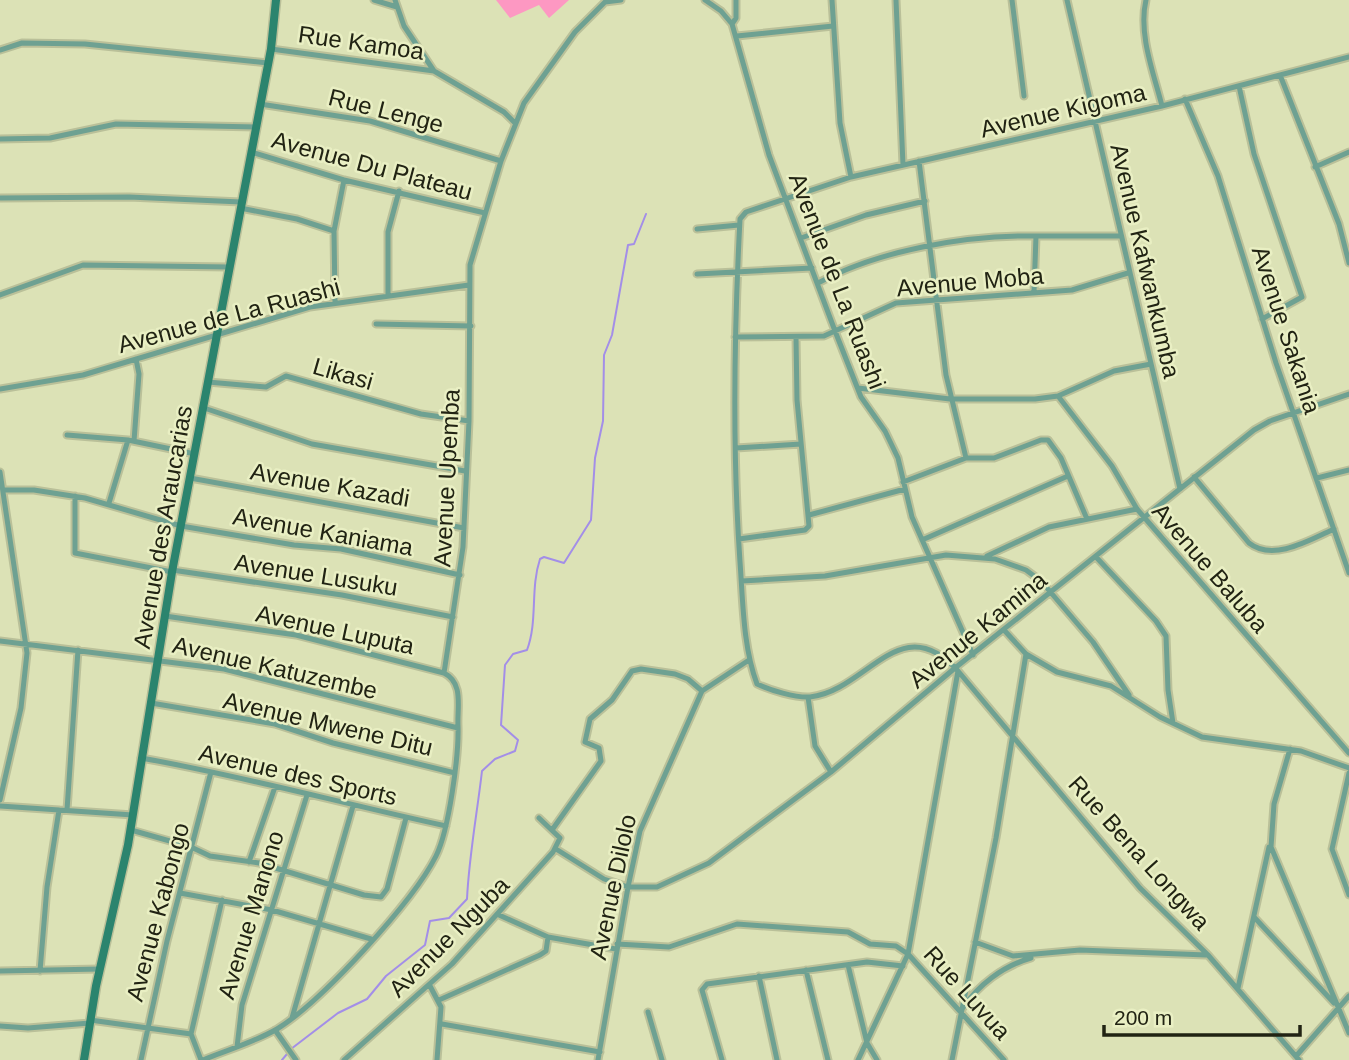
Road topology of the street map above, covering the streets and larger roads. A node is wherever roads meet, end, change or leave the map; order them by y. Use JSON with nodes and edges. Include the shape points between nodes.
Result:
{"nodes":[{"id":1,"x":276,"y":0,"type":"edge"},
{"id":2,"x":374,"y":0,"type":"edge"},
{"id":3,"x":395,"y":0,"type":"edge"},
{"id":4,"x":621,"y":0,"type":"edge"},
{"id":5,"x":705,"y":0,"type":"edge"},
{"id":6,"x":736,"y":0,"type":"edge"},
{"id":7,"x":832,"y":0,"type":"edge"},
{"id":8,"x":896,"y":0,"type":"edge"},
{"id":9,"x":1012,"y":0,"type":"edge"},
{"id":10,"x":1067,"y":0,"type":"edge"},
{"id":11,"x":1146,"y":0,"type":"edge"},
{"id":12,"x":605,"y":1,"type":"edge"},
{"id":13,"x":397,"y":7,"type":"junction"},
{"id":14,"x":732,"y":24,"type":"junction"},
{"id":15,"x":833,"y":26,"type":"junction"},
{"id":16,"x":737,"y":36,"type":"junction"},
{"id":17,"x":271,"y":49,"type":"junction"},
{"id":18,"x":0,"y":50,"type":"edge"},
{"id":19,"x":1349,"y":57,"type":"edge"},
{"id":20,"x":268,"y":63,"type":"junction"},
{"id":21,"x":434,"y":71,"type":"junction"},
{"id":22,"x":1280,"y":75,"type":"junction"},
{"id":23,"x":1239,"y":86,"type":"junction"},
{"id":24,"x":1024,"y":96,"type":"dead end"},
{"id":25,"x":1185,"y":99,"type":"junction"},
{"id":26,"x":260,"y":104,"type":"junction"},
{"id":27,"x":1162,"y":106,"type":"junction"},
{"id":28,"x":514,"y":122,"type":"junction"},
{"id":29,"x":1094,"y":123,"type":"junction"},
{"id":30,"x":256,"y":127,"type":"junction"},
{"id":31,"x":0,"y":139,"type":"edge"},
{"id":32,"x":251,"y":152,"type":"junction"},
{"id":33,"x":1349,"y":152,"type":"edge"},
{"id":34,"x":501,"y":161,"type":"junction"},
{"id":35,"x":919,"y":161,"type":"junction"},
{"id":36,"x":904,"y":164,"type":"junction"},
{"id":37,"x":1315,"y":167,"type":"junction"},
{"id":38,"x":851,"y":177,"type":"junction"},
{"id":39,"x":344,"y":180,"type":"junction"},
{"id":40,"x":399,"y":191,"type":"junction"},
{"id":41,"x":0,"y":198,"type":"edge"},
{"id":42,"x":784,"y":198,"type":"junction"},
{"id":43,"x":925,"y":201,"type":"junction"},
{"id":44,"x":240,"y":205,"type":"junction"},
{"id":45,"x":485,"y":213,"type":"junction"},
{"id":46,"x":739,"y":226,"type":"junction"},
{"id":47,"x":697,"y":229,"type":"dead end"},
{"id":48,"x":334,"y":232,"type":"junction"},
{"id":49,"x":1036,"y":236,"type":"junction"},
{"id":50,"x":1119,"y":236,"type":"junction"},
{"id":51,"x":801,"y":239,"type":"junction"},
{"id":52,"x":930,"y":248,"type":"junction"},
{"id":53,"x":1349,"y":263,"type":"edge"},
{"id":54,"x":229,"y":267,"type":"junction"},
{"id":55,"x":812,"y":268,"type":"junction"},
{"id":56,"x":1128,"y":273,"type":"junction"},
{"id":57,"x":697,"y":274,"type":"dead end"},
{"id":58,"x":738,"y":274,"type":"junction"},
{"id":59,"x":818,"y":283,"type":"junction"},
{"id":60,"x":469,"y":285,"type":"junction"},
{"id":61,"x":1034,"y":292,"type":"junction"},
{"id":62,"x":388,"y":294,"type":"junction"},
{"id":63,"x":0,"y":295,"type":"edge"},
{"id":64,"x":936,"y":298,"type":"junction"},
{"id":65,"x":335,"y":302,"type":"junction"},
{"id":66,"x":1262,"y":319,"type":"junction"},
{"id":67,"x":376,"y":324,"type":"dead end"},
{"id":68,"x":471,"y":326,"type":"junction"},
{"id":69,"x":835,"y":331,"type":"junction"},
{"id":70,"x":216,"y":335,"type":"junction"},
{"id":71,"x":736,"y":337,"type":"junction"},
{"id":72,"x":796,"y":337,"type":"junction"},
{"id":73,"x":136,"y":359,"type":"junction"},
{"id":74,"x":1152,"y":364,"type":"junction"},
{"id":75,"x":208,"y":383,"type":"junction"},
{"id":76,"x":858,"y":388,"type":"junction"},
{"id":77,"x":0,"y":389,"type":"edge"},
{"id":78,"x":1349,"y":394,"type":"edge"},
{"id":79,"x":1058,"y":396,"type":"junction"},
{"id":80,"x":950,"y":399,"type":"junction"},
{"id":81,"x":204,"y":408,"type":"junction"},
{"id":82,"x":1294,"y":412,"type":"junction"},
{"id":83,"x":469,"y":421,"type":"junction"},
{"id":84,"x":67,"y":435,"type":"dead end"},
{"id":85,"x":131,"y":441,"type":"junction"},
{"id":86,"x":802,"y":444,"type":"junction"},
{"id":87,"x":736,"y":448,"type":"junction"},
{"id":88,"x":195,"y":454,"type":"junction"},
{"id":89,"x":966,"y":458,"type":"junction"},
{"id":90,"x":1349,"y":470,"type":"edge"},
{"id":91,"x":465,"y":471,"type":"junction"},
{"id":92,"x":0,"y":472,"type":"edge"},
{"id":93,"x":1068,"y":476,"type":"junction"},
{"id":94,"x":1194,"y":477,"type":"junction"},
{"id":95,"x":190,"y":478,"type":"junction"},
{"id":96,"x":1317,"y":478,"type":"junction"},
{"id":97,"x":904,"y":486,"type":"junction"},
{"id":98,"x":1180,"y":489,"type":"junction"},
{"id":99,"x":4,"y":490,"type":"junction"},
{"id":100,"x":75,"y":496,"type":"junction"},
{"id":101,"x":109,"y":503,"type":"junction"},
{"id":102,"x":1137,"y":509,"type":"junction"},
{"id":103,"x":809,"y":516,"type":"junction"},
{"id":104,"x":1145,"y":517,"type":"junction"},
{"id":105,"x":1087,"y":519,"type":"junction"},
{"id":106,"x":181,"y":526,"type":"junction"},
{"id":107,"x":464,"y":528,"type":"junction"},
{"id":108,"x":1334,"y":529,"type":"junction"},
{"id":109,"x":739,"y":539,"type":"junction"},
{"id":110,"x":922,"y":540,"type":"junction"},
{"id":111,"x":1349,"y":547,"type":"edge"},
{"id":112,"x":1340,"y":549,"type":"junction"},
{"id":113,"x":985,"y":557,"type":"junction"},
{"id":114,"x":1096,"y":557,"type":"junction"},
{"id":115,"x":931,"y":558,"type":"junction"},
{"id":116,"x":172,"y":571,"type":"junction"},
{"id":117,"x":1349,"y":573,"type":"edge"},
{"id":118,"x":460,"y":575,"type":"junction"},
{"id":119,"x":742,"y":581,"type":"junction"},
{"id":120,"x":1052,"y":593,"type":"junction"},
{"id":121,"x":164,"y":616,"type":"junction"},
{"id":122,"x":453,"y":617,"type":"junction"},
{"id":123,"x":1004,"y":631,"type":"junction"},
{"id":124,"x":0,"y":641,"type":"edge"},
{"id":125,"x":27,"y":644,"type":"junction"},
{"id":126,"x":78,"y":650,"type":"junction"},
{"id":127,"x":1026,"y":654,"type":"junction"},
{"id":128,"x":973,"y":655,"type":"junction"},
{"id":129,"x":158,"y":659,"type":"junction"},
{"id":130,"x":749,"y":660,"type":"junction"},
{"id":131,"x":957,"y":669,"type":"junction"},
{"id":132,"x":444,"y":673,"type":"junction"},
{"id":133,"x":702,"y":691,"type":"junction"},
{"id":134,"x":1129,"y":695,"type":"junction"},
{"id":135,"x":808,"y":697,"type":"junction"},
{"id":136,"x":151,"y":704,"type":"junction"},
{"id":137,"x":1173,"y":723,"type":"junction"},
{"id":138,"x":458,"y":729,"type":"junction"},
{"id":139,"x":1014,"y":738,"type":"junction"},
{"id":140,"x":1290,"y":749,"type":"junction"},
{"id":141,"x":1349,"y":753,"type":"edge"},
{"id":142,"x":141,"y":758,"type":"junction"},
{"id":143,"x":1349,"y":770,"type":"edge"},
{"id":144,"x":211,"y":772,"type":"junction"},
{"id":145,"x":455,"y":772,"type":"junction"},
{"id":146,"x":831,"y":772,"type":"junction"},
{"id":147,"x":275,"y":787,"type":"junction"},
{"id":148,"x":307,"y":795,"type":"junction"},
{"id":149,"x":0,"y":803,"type":"edge"},
{"id":150,"x":354,"y":806,"type":"junction"},
{"id":151,"x":59,"y":810,"type":"junction"},
{"id":152,"x":67,"y":810,"type":"junction"},
{"id":153,"x":133,"y":815,"type":"junction"},
{"id":154,"x":406,"y":818,"type":"junction"},
{"id":155,"x":539,"y":818,"type":"dead end"},
{"id":156,"x":446,"y":826,"type":"junction"},
{"id":157,"x":131,"y":830,"type":"junction"},
{"id":158,"x":552,"y":830,"type":"junction"},
{"id":159,"x":1270,"y":844,"type":"junction"},
{"id":160,"x":193,"y":848,"type":"junction"},
{"id":161,"x":556,"y":849,"type":"junction"},
{"id":162,"x":248,"y":862,"type":"junction"},
{"id":163,"x":281,"y":872,"type":"junction"},
{"id":164,"x":330,"y":886,"type":"junction"},
{"id":165,"x":628,"y":887,"type":"junction"},
{"id":166,"x":180,"y":893,"type":"junction"},
{"id":167,"x":1349,"y":895,"type":"edge"},
{"id":168,"x":222,"y":900,"type":"junction"},
{"id":169,"x":272,"y":910,"type":"junction"},
{"id":170,"x":499,"y":915,"type":"junction"},
{"id":171,"x":1254,"y":917,"type":"junction"},
{"id":172,"x":319,"y":924,"type":"junction"},
{"id":173,"x":548,"y":937,"type":"junction"},
{"id":174,"x":371,"y":939,"type":"junction"},
{"id":175,"x":975,"y":942,"type":"junction"},
{"id":176,"x":617,"y":946,"type":"junction"},
{"id":177,"x":908,"y":954,"type":"junction"},
{"id":178,"x":1208,"y":955,"type":"junction"},
{"id":179,"x":1038,"y":956,"type":"junction"},
{"id":180,"x":848,"y":965,"type":"junction"},
{"id":181,"x":903,"y":966,"type":"junction"},
{"id":182,"x":100,"y":969,"type":"junction"},
{"id":183,"x":806,"y":970,"type":"junction"},
{"id":184,"x":0,"y":971,"type":"edge"},
{"id":185,"x":40,"y":971,"type":"junction"},
{"id":186,"x":759,"y":976,"type":"junction"},
{"id":187,"x":430,"y":986,"type":"junction"},
{"id":188,"x":1238,"y":988,"type":"junction"},
{"id":189,"x":1349,"y":996,"type":"edge"},
{"id":190,"x":439,"y":1000,"type":"junction"},
{"id":191,"x":1339,"y":1008,"type":"junction"},
{"id":192,"x":648,"y":1012,"type":"dead end"},
{"id":193,"x":960,"y":1013,"type":"junction"},
{"id":194,"x":292,"y":1018,"type":"junction"},
{"id":195,"x":90,"y":1021,"type":"junction"},
{"id":196,"x":442,"y":1024,"type":"junction"},
{"id":197,"x":0,"y":1026,"type":"edge"},
{"id":198,"x":146,"y":1028,"type":"junction"},
{"id":199,"x":275,"y":1030,"type":"junction"},
{"id":200,"x":1349,"y":1033,"type":"edge"},
{"id":201,"x":191,"y":1034,"type":"junction"},
{"id":202,"x":867,"y":1043,"type":"junction"},
{"id":203,"x":237,"y":1046,"type":"junction"},
{"id":204,"x":600,"y":1052,"type":"junction"},
{"id":205,"x":294,"y":1057,"type":"edge"},
{"id":206,"x":1298,"y":1057,"type":"edge"},
{"id":207,"x":84,"y":1060,"type":"edge"},
{"id":208,"x":141,"y":1060,"type":"edge"},
{"id":209,"x":202,"y":1060,"type":"edge"},
{"id":210,"x":344,"y":1060,"type":"edge"},
{"id":211,"x":437,"y":1060,"type":"edge"},
{"id":212,"x":598,"y":1060,"type":"edge"},
{"id":213,"x":662,"y":1060,"type":"edge"},
{"id":214,"x":722,"y":1060,"type":"edge"},
{"id":215,"x":777,"y":1060,"type":"edge"},
{"id":216,"x":828,"y":1060,"type":"edge"},
{"id":217,"x":858,"y":1060,"type":"edge"},
{"id":218,"x":877,"y":1060,"type":"edge"},
{"id":219,"x":952,"y":1060,"type":"edge"},
{"id":220,"x":1004,"y":1060,"type":"edge"}],
"edges":[{"from":1,"to":17,"type":"street","name":"Avenue des Araucarias"},
{"from":2,"to":13,"type":"street"},
{"from":3,"to":13,"type":"street"},
{"from":4,"to":12,"type":"street"},
{"from":5,"to":14,"type":"street","name":"Avenue de La Ruashi"},
{"from":6,"to":14,"type":"street"},
{"from":7,"to":15,"type":"street"},
{"from":8,"to":36,"type":"street"},
{"from":9,"to":24,"type":"street"},
{"from":10,"to":29,"type":"street","name":"Avenue Kafwankumba"},
{"from":11,"to":27,"type":"street","via":[[1149,58]]},
{"from":12,"to":28,"type":"street","via":[[538,81]]},
{"from":13,"to":21,"type":"street"},
{"from":14,"to":16,"type":"street","name":"Avenue de La Ruashi"},
{"from":15,"to":16,"type":"street"},
{"from":15,"to":38,"type":"street","via":[[840,123]]},
{"from":16,"to":42,"type":"street","name":"Avenue de La Ruashi"},
{"from":17,"to":20,"type":"street","name":"Avenue des Araucarias"},
{"from":17,"to":21,"type":"street","name":"Rue Kamoa"},
{"from":18,"to":20,"type":"street","via":[[22,43],[85,44]]},
{"from":19,"to":22,"type":"street","name":"Avenue Kigoma"},
{"from":20,"to":26,"type":"street","name":"Avenue des Araucarias"},
{"from":21,"to":28,"type":"street","name":"Rue Kamoa"},
{"from":22,"to":23,"type":"street","name":"Avenue Kigoma"},
{"from":22,"to":37,"type":"street"},
{"from":23,"to":25,"type":"street","name":"Avenue Kigoma"},
{"from":23,"to":66,"type":"street","via":[[1254,154],[1302,297]]},
{"from":25,"to":27,"type":"street","name":"Avenue Kigoma"},
{"from":25,"to":66,"type":"street","name":"Avenue Sakania","via":[[1218,176]]},
{"from":26,"to":30,"type":"street","name":"Avenue des Araucarias"},
{"from":26,"to":34,"type":"street","name":"Rue Lenge","via":[[370,121]]},
{"from":27,"to":29,"type":"street","name":"Avenue Kigoma"},
{"from":28,"to":34,"type":"street"},
{"from":29,"to":35,"type":"street","name":"Avenue Kigoma"},
{"from":29,"to":50,"type":"street","name":"Avenue Kafwankumba"},
{"from":30,"to":31,"type":"street","via":[[116,124],[50,138]]},
{"from":30,"to":32,"type":"street","name":"Avenue des Araucarias"},
{"from":32,"to":39,"type":"street","name":"Avenue Du Plateau"},
{"from":32,"to":44,"type":"street","name":"Avenue des Araucarias"},
{"from":33,"to":37,"type":"street"},
{"from":34,"to":45,"type":"street"},
{"from":35,"to":36,"type":"street","name":"Avenue Kigoma"},
{"from":35,"to":43,"type":"street"},
{"from":36,"to":38,"type":"street","name":"Avenue Kigoma"},
{"from":37,"to":53,"type":"street","via":[[1339,224]]},
{"from":38,"to":42,"type":"street","name":"Avenue Kigoma"},
{"from":39,"to":40,"type":"street","name":"Avenue Du Plateau"},
{"from":39,"to":48,"type":"street"},
{"from":40,"to":45,"type":"street","name":"Avenue Du Plateau"},
{"from":40,"to":62,"type":"street","via":[[388,232]]},
{"from":41,"to":44,"type":"street","via":[[129,197]]},
{"from":42,"to":46,"type":"street","name":"Avenue Kigoma","via":[[743,213]]},
{"from":42,"to":51,"type":"street","name":"Avenue de La Ruashi"},
{"from":43,"to":51,"type":"street","via":[[866,215]]},
{"from":43,"to":52,"type":"street"},
{"from":44,"to":48,"type":"street"},
{"from":44,"to":54,"type":"street","name":"Avenue des Araucarias"},
{"from":45,"to":60,"type":"street","via":[[468,272]]},
{"from":46,"to":47,"type":"street"},
{"from":46,"to":58,"type":"street"},
{"from":48,"to":65,"type":"street"},
{"from":49,"to":50,"type":"street"},
{"from":49,"to":52,"type":"street","via":[[971,238]]},
{"from":49,"to":61,"type":"street"},
{"from":50,"to":56,"type":"street","name":"Avenue Kafwankumba"},
{"from":51,"to":55,"type":"street","name":"Avenue de La Ruashi"},
{"from":52,"to":59,"type":"street","via":[[869,260]]},
{"from":52,"to":64,"type":"street"},
{"from":54,"to":63,"type":"street","via":[[83,265]]},
{"from":54,"to":70,"type":"street","name":"Avenue des Araucarias"},
{"from":55,"to":58,"type":"street"},
{"from":55,"to":59,"type":"street","name":"Avenue de La Ruashi"},
{"from":56,"to":61,"type":"street","name":"Avenue Moba","via":[[1072,290]]},
{"from":56,"to":74,"type":"street","name":"Avenue Kafwankumba"},
{"from":57,"to":58,"type":"street"},
{"from":58,"to":71,"type":"street"},
{"from":59,"to":69,"type":"street","name":"Avenue de La Ruashi"},
{"from":60,"to":62,"type":"street","name":"Avenue de La Ruashi"},
{"from":60,"to":68,"type":"street","name":"Avenue Upemba"},
{"from":61,"to":64,"type":"street","name":"Avenue Moba"},
{"from":62,"to":65,"type":"street","name":"Avenue de La Ruashi"},
{"from":64,"to":69,"type":"street","name":"Avenue Moba","via":[[896,303]]},
{"from":64,"to":80,"type":"street"},
{"from":65,"to":70,"type":"street","name":"Avenue de La Ruashi"},
{"from":66,"to":82,"type":"street","name":"Avenue Sakania"},
{"from":67,"to":68,"type":"street"},
{"from":68,"to":83,"type":"street","name":"Avenue Upemba"},
{"from":69,"to":72,"type":"street","name":"Avenue Moba"},
{"from":69,"to":76,"type":"street","name":"Avenue de La Ruashi"},
{"from":70,"to":73,"type":"street","name":"Avenue de La Ruashi"},
{"from":70,"to":75,"type":"street","name":"Avenue des Araucarias"},
{"from":71,"to":72,"type":"street","name":"Avenue Moba"},
{"from":71,"to":87,"type":"street"},
{"from":72,"to":86,"type":"street"},
{"from":73,"to":77,"type":"street","name":"Avenue de La Ruashi","via":[[83,375]]},
{"from":73,"to":85,"type":"street","via":[[139,374]]},
{"from":74,"to":79,"type":"street","via":[[1104,374]]},
{"from":74,"to":98,"type":"street","name":"Avenue Kafwankumba"},
{"from":75,"to":81,"type":"street","name":"Avenue des Araucarias"},
{"from":75,"to":83,"type":"street","name":"Likasi","via":[[269,387],[286,376],[421,414]]},
{"from":76,"to":80,"type":"street"},
{"from":76,"to":97,"type":"street","name":"Avenue de La Ruashi","via":[[889,438]]},
{"from":78,"to":82,"type":"street","name":"Avenue Kamina"},
{"from":79,"to":80,"type":"street"},
{"from":79,"to":102,"type":"street","name":"Avenue Baluba","via":[[1112,466]]},
{"from":80,"to":89,"type":"street"},
{"from":81,"to":88,"type":"street","name":"Avenue des Araucarias"},
{"from":81,"to":91,"type":"street","via":[[329,449]]},
{"from":82,"to":94,"type":"street","name":"Avenue Kamina","via":[[1254,430]]},
{"from":82,"to":96,"type":"street","name":"Avenue Sakania"},
{"from":83,"to":91,"type":"street","name":"Avenue Upemba"},
{"from":84,"to":85,"type":"street"},
{"from":85,"to":88,"type":"street"},
{"from":85,"to":101,"type":"street"},
{"from":86,"to":87,"type":"street"},
{"from":86,"to":103,"type":"street"},
{"from":87,"to":109,"type":"street"},
{"from":88,"to":95,"type":"street","name":"Avenue des Araucarias"},
{"from":89,"to":93,"type":"street","via":[[994,458],[1048,440]]},
{"from":89,"to":97,"type":"street"},
{"from":90,"to":96,"type":"street"},
{"from":91,"to":107,"type":"street","name":"Avenue Upemba"},
{"from":92,"to":99,"type":"street"},
{"from":93,"to":105,"type":"street"},
{"from":93,"to":110,"type":"street"},
{"from":94,"to":98,"type":"street","name":"Avenue Kamina"},
{"from":94,"to":108,"type":"street","via":[[1256,549],[1276,550]]},
{"from":95,"to":106,"type":"street","name":"Avenue des Araucarias"},
{"from":95,"to":107,"type":"street","name":"Avenue Kazadi"},
{"from":96,"to":108,"type":"street","name":"Avenue Sakania"},
{"from":97,"to":103,"type":"street"},
{"from":97,"to":110,"type":"street","name":"Avenue de La Ruashi"},
{"from":98,"to":104,"type":"street","name":"Avenue Kamina"},
{"from":99,"to":100,"type":"street","name":"Avenue Kaniama"},
{"from":99,"to":125,"type":"street"},
{"from":100,"to":101,"type":"street","name":"Avenue Kaniama"},
{"from":100,"to":116,"type":"street","name":"Avenue Lusuku","via":[[75,553]]},
{"from":101,"to":106,"type":"street","name":"Avenue Kaniama"},
{"from":102,"to":104,"type":"street","name":"Avenue Baluba"},
{"from":102,"to":105,"type":"street"},
{"from":103,"to":109,"type":"street","via":[[807,529]]},
{"from":104,"to":114,"type":"street","name":"Avenue Kamina"},
{"from":104,"to":141,"type":"street","name":"Avenue Baluba"},
{"from":105,"to":113,"type":"street","via":[[1049,527]]},
{"from":106,"to":116,"type":"street","name":"Avenue des Araucarias"},
{"from":106,"to":118,"type":"street","name":"Avenue Kaniama","via":[[341,548]]},
{"from":107,"to":118,"type":"street","name":"Avenue Upemba"},
{"from":108,"to":112,"type":"street","name":"Avenue Sakania"},
{"from":109,"to":119,"type":"street"},
{"from":110,"to":115,"type":"street","name":"Avenue de La Ruashi"},
{"from":111,"to":112,"type":"street"},
{"from":112,"to":117,"type":"street","name":"Avenue Sakania"},
{"from":113,"to":115,"type":"street"},
{"from":113,"to":120,"type":"street","via":[[1026,570]]},
{"from":114,"to":120,"type":"street","name":"Avenue Kamina"},
{"from":114,"to":137,"type":"street","via":[[1166,636]]},
{"from":115,"to":119,"type":"street","via":[[825,576]]},
{"from":115,"to":128,"type":"street","name":"Avenue de La Ruashi"},
{"from":116,"to":121,"type":"street","name":"Avenue des Araucarias"},
{"from":116,"to":122,"type":"street","name":"Avenue Lusuku","via":[[349,596]]},
{"from":118,"to":122,"type":"street","name":"Avenue Upemba"},
{"from":119,"to":130,"type":"street"},
{"from":120,"to":123,"type":"street","name":"Avenue Kamina"},
{"from":120,"to":134,"type":"street"},
{"from":121,"to":129,"type":"street","name":"Avenue des Araucarias"},
{"from":121,"to":132,"type":"street","name":"Avenue Luputa","via":[[292,634]]},
{"from":122,"to":132,"type":"street","name":"Avenue Upemba"},
{"from":123,"to":127,"type":"street"},
{"from":123,"to":128,"type":"street","name":"Avenue Kamina"},
{"from":124,"to":125,"type":"street","name":"Avenue Katuzembe"},
{"from":125,"to":126,"type":"street","name":"Avenue Katuzembe"},
{"from":125,"to":149,"type":"street","via":[[21,708]]},
{"from":126,"to":129,"type":"street","name":"Avenue Katuzembe"},
{"from":126,"to":152,"type":"street"},
{"from":127,"to":134,"type":"street","via":[[1057,672]]},
{"from":127,"to":139,"type":"street"},
{"from":128,"to":131,"type":"street","name":"Avenue Kamina"},
{"from":129,"to":136,"type":"street","name":"Avenue des Araucarias"},
{"from":129,"to":138,"type":"street","name":"Avenue Katuzembe","via":[[260,677]]},
{"from":130,"to":133,"type":"street"},
{"from":130,"to":135,"type":"street","via":[[757,684]]},
{"from":131,"to":135,"type":"street","name":"Rue Bena Longwa","via":[[940,654],[908,648]]},
{"from":131,"to":139,"type":"street","name":"Rue Bena Longwa"},
{"from":131,"to":146,"type":"street","name":"Avenue Kamina"},
{"from":131,"to":177,"type":"street"},
{"from":132,"to":138,"type":"street","name":"Avenue Luputa","via":[[458,690]]},
{"from":133,"to":158,"type":"street","via":[[675,674],[641,669],[629,673],[612,700],[590,719],[585,742],[599,748],[601,761]]},
{"from":133,"to":165,"type":"street","name":"Avenue Dilolo","via":[[645,816]]},
{"from":134,"to":137,"type":"street"},
{"from":135,"to":146,"type":"street","via":[[815,746]]},
{"from":136,"to":142,"type":"street","name":"Avenue des Araucarias"},
{"from":136,"to":145,"type":"street","name":"Avenue Mwene Ditu","via":[[279,724],[333,743]]},
{"from":137,"to":140,"type":"street","via":[[1210,739]]},
{"from":138,"to":145,"type":"street"},
{"from":139,"to":175,"type":"street"},
{"from":139,"to":178,"type":"street","name":"Rue Bena Longwa","via":[[1140,888]]},
{"from":140,"to":143,"type":"street"},
{"from":140,"to":159,"type":"street"},
{"from":142,"to":144,"type":"street","name":"Avenue des Sports"},
{"from":142,"to":153,"type":"street","name":"Avenue des Araucarias"},
{"from":143,"to":167,"type":"street","via":[[1332,852]]},
{"from":144,"to":147,"type":"street","name":"Avenue des Sports"},
{"from":144,"to":160,"type":"street","name":"Avenue Kabongo"},
{"from":145,"to":156,"type":"street"},
{"from":146,"to":165,"type":"street","name":"Avenue Kamina","via":[[709,863],[657,887]]},
{"from":147,"to":148,"type":"street","name":"Avenue des Sports"},
{"from":147,"to":162,"type":"street"},
{"from":148,"to":150,"type":"street","name":"Avenue des Sports"},
{"from":148,"to":163,"type":"street","name":"Avenue Manono"},
{"from":149,"to":151,"type":"street"},
{"from":150,"to":154,"type":"street","name":"Avenue des Sports"},
{"from":150,"to":164,"type":"street"},
{"from":151,"to":152,"type":"street"},
{"from":151,"to":185,"type":"street"},
{"from":152,"to":153,"type":"street"},
{"from":153,"to":157,"type":"street","name":"Avenue des Araucarias"},
{"from":154,"to":156,"type":"street","name":"Avenue des Sports"},
{"from":154,"to":164,"type":"street","via":[[384,896]]},
{"from":155,"to":158,"type":"street"},
{"from":156,"to":174,"type":"street","via":[[429,869]]},
{"from":157,"to":160,"type":"street"},
{"from":157,"to":182,"type":"street","name":"Avenue des Araucarias"},
{"from":158,"to":161,"type":"street","via":[[560,839]]},
{"from":159,"to":171,"type":"street"},
{"from":159,"to":191,"type":"street"},
{"from":160,"to":162,"type":"street","via":[[210,856]]},
{"from":160,"to":166,"type":"street","name":"Avenue Kabongo"},
{"from":161,"to":165,"type":"street","via":[[604,879]]},
{"from":161,"to":170,"type":"street","name":"Avenue Nguba"},
{"from":162,"to":163,"type":"street"},
{"from":163,"to":164,"type":"street"},
{"from":163,"to":169,"type":"street","name":"Avenue Manono"},
{"from":164,"to":172,"type":"street"},
{"from":165,"to":176,"type":"street","name":"Avenue Dilolo"},
{"from":166,"to":168,"type":"street"},
{"from":166,"to":198,"type":"street","name":"Avenue Kabongo"},
{"from":168,"to":169,"type":"street"},
{"from":168,"to":201,"type":"street"},
{"from":169,"to":172,"type":"street"},
{"from":169,"to":203,"type":"street","name":"Avenue Manono","via":[[239,1014]]},
{"from":170,"to":173,"type":"street","name":"Rue Luvua"},
{"from":170,"to":187,"type":"street","name":"Avenue Nguba"},
{"from":171,"to":188,"type":"street"},
{"from":171,"to":191,"type":"street"},
{"from":172,"to":174,"type":"street"},
{"from":172,"to":194,"type":"street"},
{"from":173,"to":176,"type":"street","name":"Rue Luvua"},
{"from":173,"to":190,"type":"street","via":[[546,951],[540,955]]},
{"from":174,"to":194,"type":"street"},
{"from":175,"to":179,"type":"street","via":[[1006,955]]},
{"from":175,"to":193,"type":"street"},
{"from":176,"to":177,"type":"street","name":"Rue Luvua","via":[[669,947],[737,924],[848,932]]},
{"from":176,"to":204,"type":"street","name":"Avenue Dilolo"},
{"from":177,"to":181,"type":"street"},
{"from":177,"to":193,"type":"street","name":"Rue Luvua"},
{"from":178,"to":179,"type":"street","via":[[1080,950]]},
{"from":178,"to":188,"type":"street","name":"Rue Bena Longwa"},
{"from":179,"to":193,"type":"street","via":[[996,975],[974,993]]},
{"from":180,"to":181,"type":"street","via":[[877,962]]},
{"from":180,"to":183,"type":"street"},
{"from":180,"to":202,"type":"street"},
{"from":181,"to":202,"type":"street"},
{"from":182,"to":185,"type":"street"},
{"from":182,"to":195,"type":"street","name":"Avenue des Araucarias"},
{"from":183,"to":186,"type":"street"},
{"from":183,"to":216,"type":"street"},
{"from":184,"to":185,"type":"street"},
{"from":186,"to":214,"type":"street","via":[[702,986]]},
{"from":186,"to":215,"type":"street"},
{"from":187,"to":190,"type":"street"},
{"from":187,"to":210,"type":"street","name":"Avenue Nguba"},
{"from":188,"to":206,"type":"street","name":"Rue Bena Longwa"},
{"from":189,"to":191,"type":"street"},
{"from":190,"to":196,"type":"street"},
{"from":191,"to":200,"type":"street"},
{"from":191,"to":206,"type":"street"},
{"from":192,"to":213,"type":"street"},
{"from":193,"to":219,"type":"street"},
{"from":193,"to":220,"type":"street","name":"Rue Luvua"},
{"from":194,"to":199,"type":"street"},
{"from":195,"to":197,"type":"street","via":[[29,1028]]},
{"from":195,"to":198,"type":"street"},
{"from":195,"to":207,"type":"street","name":"Avenue des Araucarias"},
{"from":196,"to":204,"type":"street"},
{"from":196,"to":211,"type":"street"},
{"from":198,"to":201,"type":"street"},
{"from":198,"to":208,"type":"street","name":"Avenue Kabongo"},
{"from":199,"to":203,"type":"street"},
{"from":199,"to":205,"type":"street"},
{"from":201,"to":209,"type":"street"},
{"from":202,"to":217,"type":"street"},
{"from":202,"to":218,"type":"street"},
{"from":203,"to":209,"type":"street"},
{"from":204,"to":212,"type":"street","name":"Avenue Dilolo"}]}
